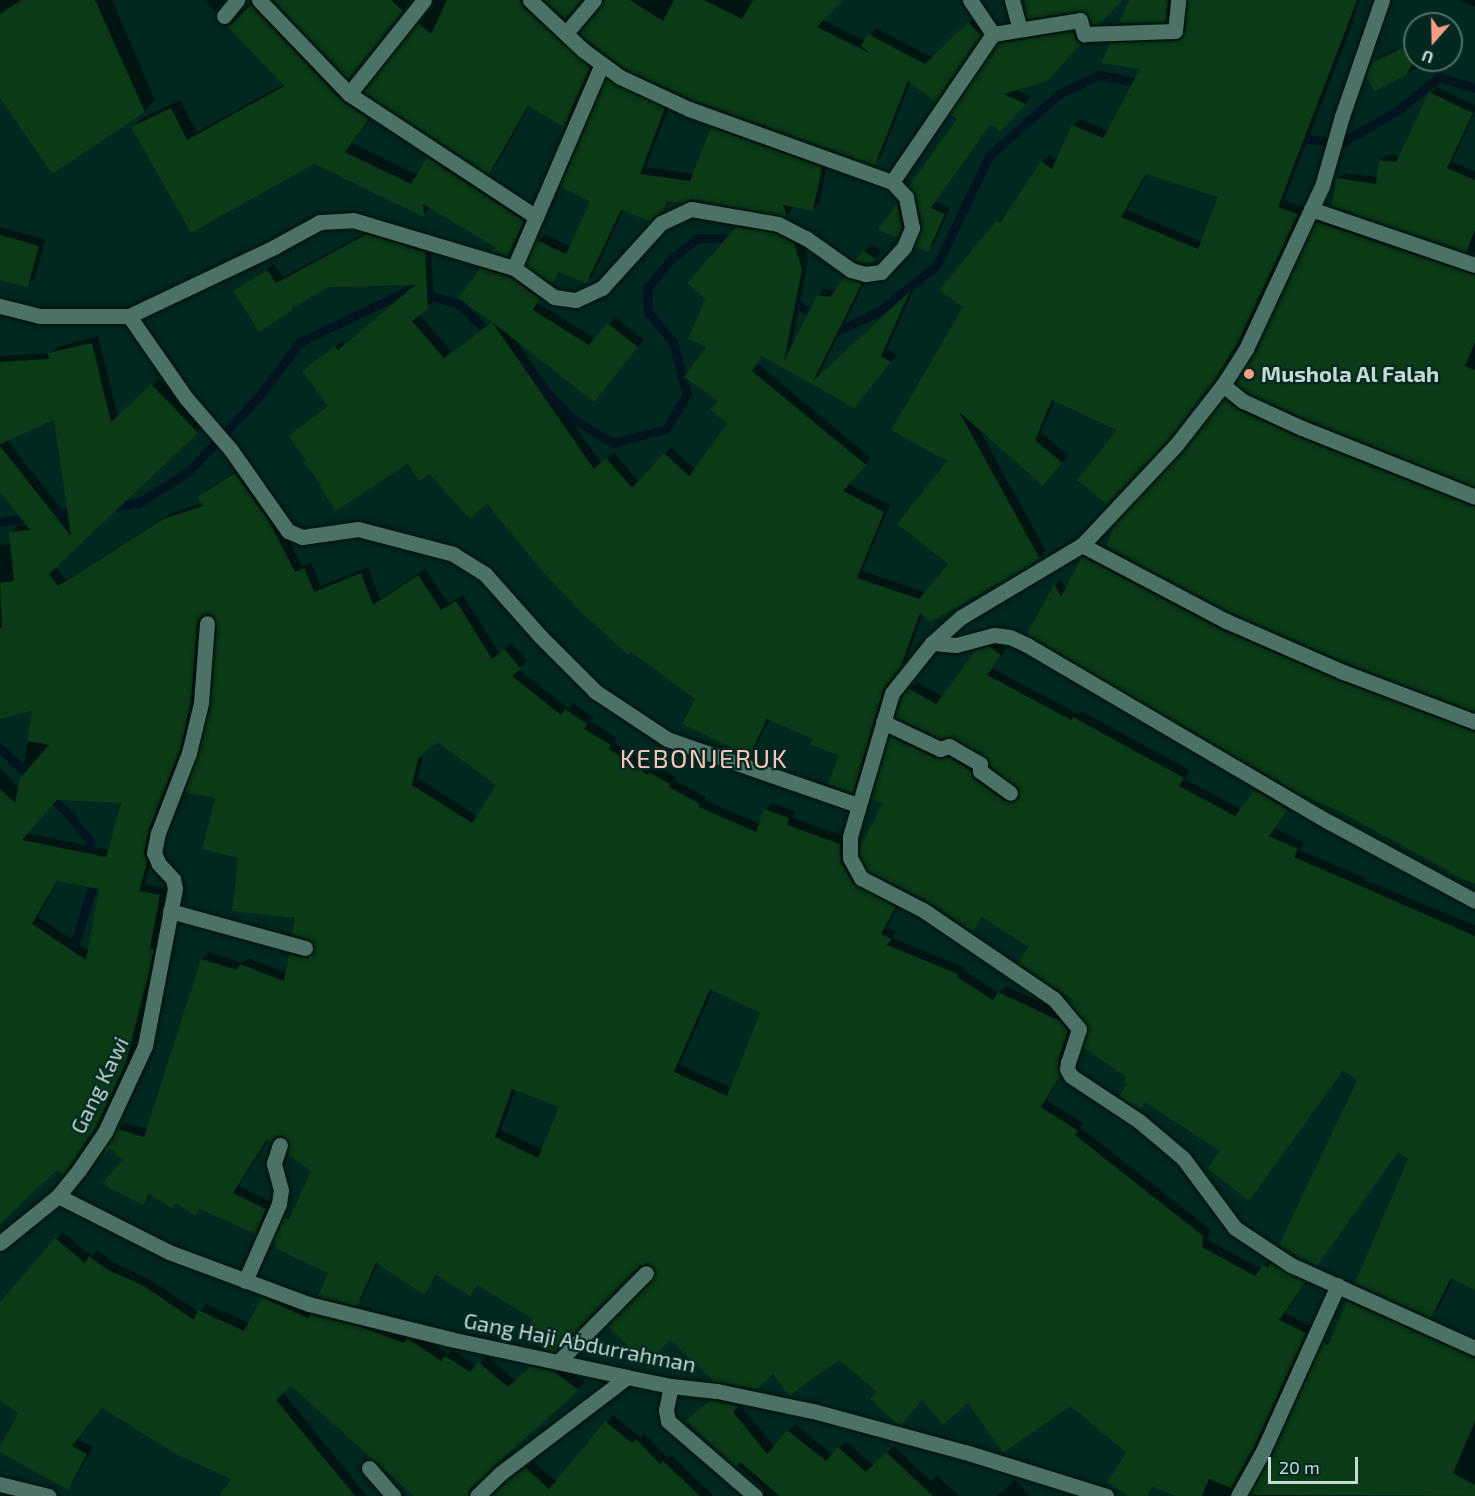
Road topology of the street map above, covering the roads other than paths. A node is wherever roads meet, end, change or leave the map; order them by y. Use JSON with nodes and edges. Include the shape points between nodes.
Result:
{"nodes":[{"id":1,"x":237,"y":0,"type":"edge"},
{"id":2,"x":259,"y":0,"type":"edge"},
{"id":3,"x":424,"y":0,"type":"edge"},
{"id":4,"x":530,"y":0,"type":"edge"},
{"id":5,"x":594,"y":0,"type":"edge"},
{"id":6,"x":970,"y":0,"type":"edge"},
{"id":7,"x":1012,"y":0,"type":"edge"},
{"id":8,"x":1178,"y":0,"type":"edge"},
{"id":9,"x":1382,"y":0,"type":"edge"},
{"id":10,"x":224,"y":15,"type":"dead end"},
{"id":11,"x":1020,"y":29,"type":"junction"},
{"id":12,"x":566,"y":33,"type":"junction"},
{"id":13,"x":993,"y":34,"type":"junction"},
{"id":14,"x":602,"y":64,"type":"junction"},
{"id":15,"x":349,"y":94,"type":"junction"},
{"id":16,"x":891,"y":182,"type":"junction"},
{"id":17,"x":1311,"y":209,"type":"junction"},
{"id":18,"x":536,"y":217,"type":"junction"},
{"id":19,"x":1475,"y":265,"type":"edge"},
{"id":20,"x":514,"y":268,"type":"junction"},
{"id":21,"x":0,"y":306,"type":"edge"},
{"id":22,"x":129,"y":316,"type":"junction"},
{"id":23,"x":1223,"y":385,"type":"junction"},
{"id":24,"x":1475,"y":497,"type":"edge"},
{"id":25,"x":1082,"y":545,"type":"junction"},
{"id":26,"x":207,"y":623,"type":"dead end"},
{"id":27,"x":932,"y":643,"type":"junction"},
{"id":28,"x":883,"y":722,"type":"junction"},
{"id":29,"x":1475,"y":722,"type":"edge"},
{"id":30,"x":1010,"y":793,"type":"dead end"},
{"id":31,"x":858,"y":805,"type":"junction"},
{"id":32,"x":1475,"y":901,"type":"edge"},
{"id":33,"x":170,"y":911,"type":"junction"},
{"id":34,"x":305,"y":948,"type":"dead end"},
{"id":35,"x":280,"y":1146,"type":"dead end"},
{"id":36,"x":57,"y":1196,"type":"junction"},
{"id":37,"x":0,"y":1243,"type":"edge"},
{"id":38,"x":646,"y":1274,"type":"dead end"},
{"id":39,"x":245,"y":1281,"type":"junction"},
{"id":40,"x":1338,"y":1285,"type":"junction"},
{"id":41,"x":1475,"y":1348,"type":"edge"},
{"id":42,"x":558,"y":1362,"type":"junction"},
{"id":43,"x":627,"y":1377,"type":"junction"},
{"id":44,"x":671,"y":1386,"type":"junction"},
{"id":45,"x":369,"y":1468,"type":"dead end"},
{"id":46,"x":0,"y":1484,"type":"edge"},
{"id":47,"x":49,"y":1496,"type":"edge"},
{"id":48,"x":393,"y":1496,"type":"edge"},
{"id":49,"x":477,"y":1496,"type":"edge"},
{"id":50,"x":755,"y":1496,"type":"edge"},
{"id":51,"x":1106,"y":1496,"type":"edge"},
{"id":52,"x":1238,"y":1496,"type":"edge"}],
"edges":[{"from":1,"to":10,"type":"street"},
{"from":2,"to":15,"type":"street"},
{"from":3,"to":15,"type":"street"},
{"from":4,"to":12,"type":"street"},
{"from":5,"to":12,"type":"street"},
{"from":6,"to":13,"type":"street"},
{"from":7,"to":11,"type":"street"},
{"from":8,"to":11,"type":"street","via":[[1175,31],[1084,34],[1080,20]]},
{"from":9,"to":17,"type":"street","via":[[1322,186]]},
{"from":11,"to":13,"type":"street"},
{"from":12,"to":14,"type":"street"},
{"from":13,"to":16,"type":"street"},
{"from":14,"to":16,"type":"street","via":[[620,77],[689,110]]},
{"from":14,"to":18,"type":"street"},
{"from":15,"to":18,"type":"street"},
{"from":16,"to":20,"type":"street","via":[[906,197],[912,228],[904,247],[881,272],[865,274],[851,270],[806,238],[778,224],[691,209],[661,223],[602,288],[576,300],[554,297]]},
{"from":17,"to":19,"type":"street"},
{"from":17,"to":23,"type":"street","via":[[1246,349]]},
{"from":18,"to":20,"type":"street"},
{"from":20,"to":22,"type":"street","via":[[379,225],[353,220],[320,222],[274,248]]},
{"from":21,"to":22,"type":"street","via":[[40,316]]},
{"from":22,"to":31,"type":"street","via":[[288,531],[302,537],[358,529],[453,554],[485,574],[596,692],[667,740]]},
{"from":23,"to":24,"type":"street","via":[[1243,401],[1302,428]]},
{"from":23,"to":25,"type":"street","via":[[1176,446]]},
{"from":25,"to":27,"type":"street","via":[[962,617]]},
{"from":25,"to":29,"type":"street","via":[[1226,621],[1343,672]]},
{"from":26,"to":33,"type":"street","name":"Gang Kawi","via":[[198,713],[189,753],[154,853],[173,879]]},
{"from":27,"to":28,"type":"street","via":[[892,693]]},
{"from":27,"to":32,"type":"street","via":[[956,645],[994,635],[1027,645],[1329,822]]},
{"from":28,"to":30,"type":"street","via":[[940,749],[949,746],[980,764],[980,771]]},
{"from":28,"to":31,"type":"street"},
{"from":31,"to":40,"type":"street","via":[[850,837],[850,858],[861,878],[923,910],[1054,999],[1079,1029],[1068,1062],[1071,1076],[1138,1121],[1183,1158],[1235,1228],[1291,1265]]},
{"from":33,"to":34,"type":"street"},
{"from":33,"to":36,"type":"street","name":"Gang Kawi","via":[[145,1046],[105,1132]]},
{"from":35,"to":39,"type":"street","via":[[274,1162],[279,1204]]},
{"from":36,"to":37,"type":"street","name":"Gang Kawi"},
{"from":36,"to":39,"type":"street","name":"Gang Haji Abdurrahman","via":[[169,1252]]},
{"from":38,"to":42,"type":"street"},
{"from":39,"to":42,"type":"street","name":"Gang Haji Abdurrahman","via":[[309,1304]]},
{"from":40,"to":41,"type":"street"},
{"from":40,"to":52,"type":"street","via":[[1263,1451]]},
{"from":42,"to":43,"type":"street","name":"Gang Haji Abdurrahman"},
{"from":43,"to":44,"type":"street","name":"Gang Haji Abdurrahman"},
{"from":43,"to":49,"type":"street","via":[[501,1473]]},
{"from":44,"to":50,"type":"street","via":[[668,1421]]},
{"from":44,"to":51,"type":"street","name":"Gang Haji Abdurrahman","via":[[717,1391],[834,1416]]},
{"from":45,"to":48,"type":"street"},
{"from":46,"to":47,"type":"street"}]}
